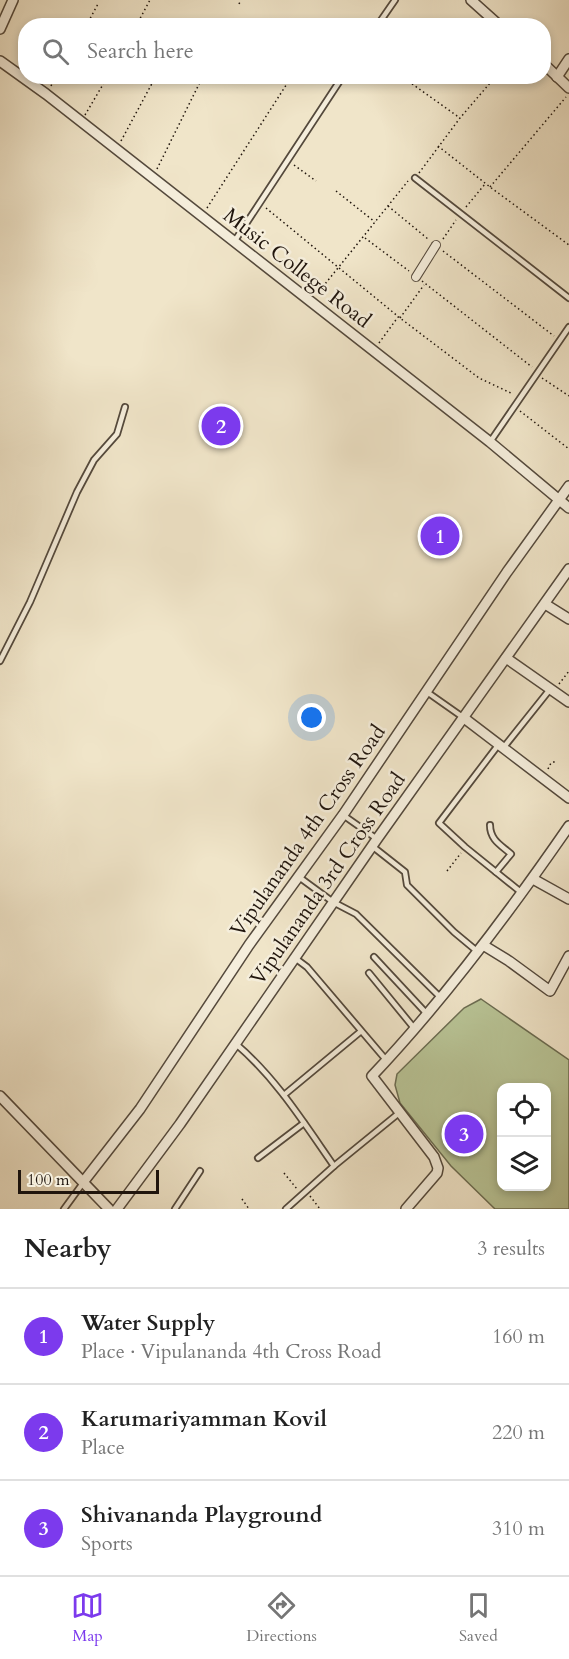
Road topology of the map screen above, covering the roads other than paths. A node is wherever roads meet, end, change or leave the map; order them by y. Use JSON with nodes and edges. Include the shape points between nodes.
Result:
{"nodes":[{"id":1,"x":13,"y":0,"type":"edge"},
{"id":2,"x":395,"y":0,"type":"edge"},
{"id":3,"x":471,"y":0,"type":"edge"},
{"id":4,"x":383,"y":18,"type":"edge"},
{"id":5,"x":491,"y":18,"type":"edge"},
{"id":6,"x":0,"y":29,"type":"edge"},
{"id":7,"x":569,"y":59,"type":"edge"},
{"id":8,"x":0,"y":61,"type":"edge"},
{"id":9,"x":551,"y":71,"type":"edge"},
{"id":10,"x":18,"y":75,"type":"edge"},
{"id":11,"x":557,"y":77,"type":"junction"},
{"id":12,"x":31,"y":84,"type":"edge"},
{"id":13,"x":338,"y":84,"type":"edge"},
{"id":14,"x":569,"y":88,"type":"edge"},
{"id":15,"x":415,"y":178,"type":"road end"},
{"id":16,"x":234,"y":242,"type":"junction"},
{"id":17,"x":436,"y":245,"type":"road end"},
{"id":18,"x":416,"y":277,"type":"road end"},
{"id":19,"x":569,"y":298,"type":"edge"},
{"id":20,"x":569,"y":327,"type":"edge"},
{"id":21,"x":125,"y":407,"type":"dead end"},
{"id":22,"x":490,"y":442,"type":"junction"},
{"id":23,"x":569,"y":486,"type":"edge"},
{"id":24,"x":559,"y":500,"type":"junction"},
{"id":25,"x":569,"y":508,"type":"edge"},
{"id":26,"x":569,"y":569,"type":"edge"},
{"id":27,"x":545,"y":604,"type":"junction"},
{"id":28,"x":569,"y":619,"type":"edge"},
{"id":29,"x":506,"y":658,"type":"junction"},
{"id":30,"x":0,"y":661,"type":"edge"},
{"id":31,"x":552,"y":689,"type":"junction"},
{"id":32,"x":427,"y":692,"type":"junction"},
{"id":33,"x":569,"y":702,"type":"edge"},
{"id":34,"x":464,"y":718,"type":"junction"},
{"id":35,"x":501,"y":746,"type":"junction"},
{"id":36,"x":569,"y":798,"type":"edge"},
{"id":37,"x":342,"y":816,"type":"junction"},
{"id":38,"x":490,"y":825,"type":"dead end"},
{"id":39,"x":569,"y":826,"type":"edge"},
{"id":40,"x":375,"y":843,"type":"junction"},
{"id":41,"x":496,"y":872,"type":"junction"},
{"id":42,"x":299,"y":877,"type":"junction"},
{"id":43,"x":533,"y":879,"type":"junction"},
{"id":44,"x":522,"y":893,"type":"junction"},
{"id":45,"x":569,"y":899,"type":"edge"},
{"id":46,"x":333,"y":902,"type":"junction"},
{"id":47,"x":480,"y":949,"type":"junction"},
{"id":48,"x":569,"y":956,"type":"edge"},
{"id":49,"x":294,"y":957,"type":"junction"},
{"id":50,"x":374,"y":957,"type":"dead end"},
{"id":51,"x":369,"y":974,"type":"dead end"},
{"id":52,"x":441,"y":998,"type":"junction"},
{"id":53,"x":427,"y":1014,"type":"junction"},
{"id":54,"x":414,"y":1028,"type":"junction"},
{"id":55,"x":360,"y":1032,"type":"junction"},
{"id":56,"x":235,"y":1043,"type":"junction"},
{"id":57,"x":387,"y":1061,"type":"junction"},
{"id":58,"x":0,"y":1095,"type":"edge"},
{"id":59,"x":284,"y":1095,"type":"junction"},
{"id":60,"x":399,"y":1113,"type":"junction"},
{"id":61,"x":304,"y":1123,"type":"junction"},
{"id":62,"x":258,"y":1158,"type":"dead end"},
{"id":63,"x":334,"y":1166,"type":"junction"},
{"id":64,"x":200,"y":1171,"type":"dead end"},
{"id":65,"x":84,"y":1181,"type":"junction"},
{"id":66,"x":64,"y":1209,"type":"edge"},
{"id":67,"x":109,"y":1209,"type":"edge"},
{"id":68,"x":117,"y":1209,"type":"edge"},
{"id":69,"x":175,"y":1209,"type":"edge"},
{"id":70,"x":286,"y":1209,"type":"edge"},
{"id":71,"x":406,"y":1209,"type":"edge"}],
"edges":[{"from":1,"to":6,"type":"street"},
{"from":2,"to":4,"type":"lane"},
{"from":3,"to":5,"type":"street"},
{"from":7,"to":11,"type":"street"},
{"from":8,"to":10,"type":"street","name":"Music College Road"},
{"from":9,"to":11,"type":"street"},
{"from":11,"to":14,"type":"street"},
{"from":12,"to":16,"type":"street","name":"Music College Road"},
{"from":13,"to":16,"type":"lane"},
{"from":15,"to":19,"type":"lane"},
{"from":16,"to":22,"type":"street","name":"Music College Road"},
{"from":17,"to":18,"type":"street"},
{"from":20,"to":22,"type":"lane"},
{"from":21,"to":30,"type":"lane","via":[[117,434],[94,460],[77,492]]},
{"from":22,"to":24,"type":"street","name":"Music College Road"},
{"from":23,"to":24,"type":"street","name":"Vipulananda 4th Cross Road"},
{"from":24,"to":25,"type":"street","name":"Music College Road"},
{"from":24,"to":32,"type":"street","name":"Vipulananda 4th Cross Road"},
{"from":26,"to":27,"type":"street","name":"Vipulananda 3rd Cross Road"},
{"from":27,"to":28,"type":"street"},
{"from":27,"to":29,"type":"street","name":"Vipulananda 3rd Cross Road"},
{"from":29,"to":31,"type":"street"},
{"from":29,"to":34,"type":"street","name":"Vipulananda 3rd Cross Road"},
{"from":31,"to":33,"type":"street"},
{"from":31,"to":35,"type":"lane"},
{"from":32,"to":34,"type":"lane"},
{"from":32,"to":37,"type":"street","name":"Vipulananda 4th Cross Road"},
{"from":34,"to":35,"type":"street"},
{"from":34,"to":40,"type":"street","name":"Vipulananda 3rd Cross Road"},
{"from":35,"to":36,"type":"street"},
{"from":35,"to":41,"type":"lane","via":[[439,823]]},
{"from":37,"to":40,"type":"lane"},
{"from":37,"to":42,"type":"street","name":"Vipulananda 4th Cross Road"},
{"from":38,"to":41,"type":"lane","via":[[494,839],[511,854]]},
{"from":39,"to":43,"type":"street"},
{"from":40,"to":46,"type":"street","name":"Vipulananda 3rd Cross Road"},
{"from":40,"to":47,"type":"lane","via":[[405,872],[406,885],[454,932]]},
{"from":41,"to":44,"type":"lane"},
{"from":42,"to":46,"type":"lane"},
{"from":42,"to":65,"type":"street","name":"Vipulananda 4th Cross Road","via":[[140,1109]]},
{"from":43,"to":44,"type":"street"},
{"from":43,"to":45,"type":"street"},
{"from":44,"to":47,"type":"street"},
{"from":46,"to":49,"type":"street","name":"Vipulananda 3rd Cross Road"},
{"from":46,"to":52,"type":"lane","via":[[356,914]]},
{"from":47,"to":48,"type":"street","via":[[509,962],[550,991]]},
{"from":47,"to":52,"type":"street"},
{"from":49,"to":55,"type":"lane","via":[[307,967]]},
{"from":49,"to":56,"type":"street","name":"Vipulananda 3rd Cross Road"},
{"from":50,"to":53,"type":"lane"},
{"from":51,"to":54,"type":"lane"},
{"from":52,"to":53,"type":"street"},
{"from":53,"to":54,"type":"street"},
{"from":54,"to":57,"type":"street"},
{"from":55,"to":57,"type":"lane"},
{"from":55,"to":59,"type":"lane"},
{"from":56,"to":59,"type":"lane"},
{"from":56,"to":68,"type":"street","name":"Vipulananda 3rd Cross Road"},
{"from":57,"to":60,"type":"street","via":[[372,1076]]},
{"from":58,"to":65,"type":"street"},
{"from":59,"to":61,"type":"lane"},
{"from":60,"to":63,"type":"lane"},
{"from":60,"to":71,"type":"street","via":[[434,1157],[438,1168]]},
{"from":61,"to":62,"type":"lane"},
{"from":61,"to":63,"type":"lane"},
{"from":63,"to":70,"type":"lane"},
{"from":64,"to":69,"type":"lane"},
{"from":65,"to":66,"type":"lane"},
{"from":65,"to":67,"type":"street"}]}
